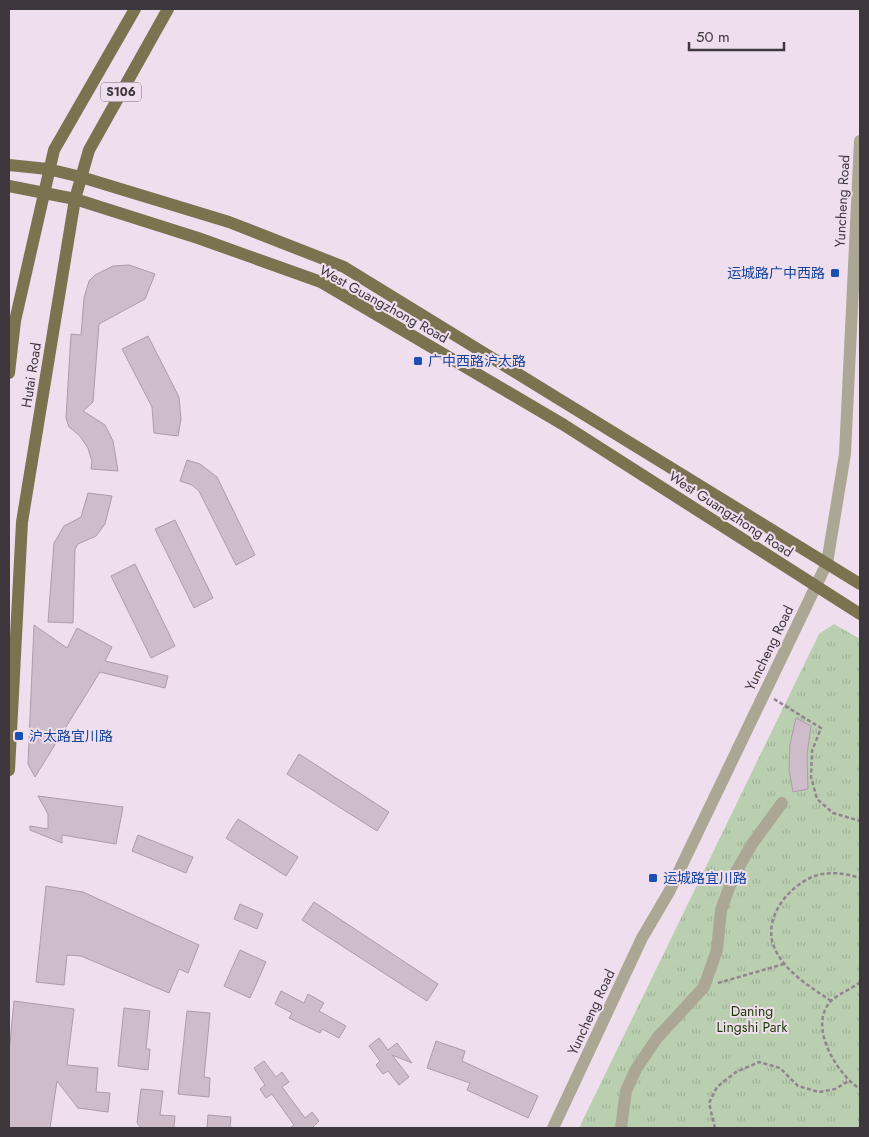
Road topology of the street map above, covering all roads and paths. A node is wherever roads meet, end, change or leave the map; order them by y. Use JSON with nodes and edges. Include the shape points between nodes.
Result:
{"nodes":[{"id":1,"x":134,"y":9,"type":"edge"},
{"id":2,"x":168,"y":9,"type":"edge"},
{"id":3,"x":860,"y":141,"type":"edge"},
{"id":4,"x":9,"y":164,"type":"edge"},
{"id":5,"x":48,"y":169,"type":"junction"},
{"id":6,"x":80,"y":177,"type":"junction"},
{"id":7,"x":9,"y":186,"type":"edge"},
{"id":8,"x":44,"y":191,"type":"junction"},
{"id":9,"x":75,"y":199,"type":"junction"},
{"id":10,"x":9,"y":373,"type":"edge"},
{"id":11,"x":827,"y":563,"type":"junction"},
{"id":12,"x":860,"y":584,"type":"edge"},
{"id":13,"x":816,"y":586,"type":"junction"},
{"id":14,"x":860,"y":614,"type":"edge"},
{"id":15,"x":764,"y":693,"type":"junction"},
{"id":16,"x":9,"y":770,"type":"edge"},
{"id":17,"x":782,"y":804,"type":"dead end"},
{"id":18,"x":860,"y":821,"type":"edge"},
{"id":19,"x":860,"y":878,"type":"edge"},
{"id":20,"x":784,"y":964,"type":"junction"},
{"id":21,"x":860,"y":982,"type":"edge"},
{"id":22,"x":704,"y":987,"type":"junction"},
{"id":23,"x":831,"y":1001,"type":"junction"},
{"id":24,"x":849,"y":1081,"type":"junction"},
{"id":25,"x":860,"y":1089,"type":"edge"},
{"id":26,"x":553,"y":1128,"type":"edge"},
{"id":27,"x":621,"y":1128,"type":"edge"},
{"id":28,"x":715,"y":1128,"type":"edge"}],
"edges":[{"from":1,"to":5,"type":"main road","name":"Hutai Road","number":"S106","via":[[54,150]]},
{"from":2,"to":6,"type":"main road","name":"Hutai Road","number":"S106","via":[[88,150]]},
{"from":3,"to":11,"type":"street","name":"Yuncheng Road","via":[[845,454]]},
{"from":4,"to":5,"type":"main road","name":"West Guangzhong Road"},
{"from":5,"to":6,"type":"main road","name":"West Guangzhong Road"},
{"from":5,"to":8,"type":"main road","name":"Hutai Road","number":"S106"},
{"from":6,"to":9,"type":"main road","name":"Hutai Road","number":"S106"},
{"from":6,"to":11,"type":"main road","name":"West Guangzhong Road","via":[[229,222],[344,267]]},
{"from":7,"to":8,"type":"main road","name":"West Guangzhong Road"},
{"from":8,"to":9,"type":"main road","name":"West Guangzhong Road"},
{"from":8,"to":10,"type":"main road","name":"Hutai Road","number":"S106","via":[[15,320]]},
{"from":9,"to":13,"type":"main road","name":"West Guangzhong Road","via":[[321,282],[564,425]]},
{"from":9,"to":16,"type":"main road","name":"Hutai Road","number":"S106","via":[[22,522]]},
{"from":11,"to":12,"type":"main road","name":"West Guangzhong Road"},
{"from":11,"to":13,"type":"street","name":"Yuncheng Road"},
{"from":13,"to":14,"type":"main road","name":"West Guangzhong Road"},
{"from":13,"to":15,"type":"street","name":"Yuncheng Road"},
{"from":15,"to":18,"type":"path","via":[[821,728],[812,751],[811,777],[817,799],[833,813]]},
{"from":15,"to":26,"type":"street","name":"Yuncheng Road","via":[[669,892],[642,938]]},
{"from":17,"to":22,"type":"street","via":[[752,844],[733,877],[721,910],[717,950]]},
{"from":19,"to":20,"type":"path","via":[[849,874],[821,875],[806,881],[781,902],[771,922],[774,948]]},
{"from":20,"to":22,"type":"path"},
{"from":20,"to":23,"type":"path"},
{"from":21,"to":23,"type":"path"},
{"from":22,"to":27,"type":"street","via":[[657,1038],[636,1069],[626,1090]]},
{"from":23,"to":24,"type":"path","via":[[825,1012],[827,1049]]},
{"from":24,"to":25,"type":"path"},
{"from":24,"to":28,"type":"path","via":[[835,1089],[819,1092],[798,1086],[780,1068],[759,1062],[716,1086],[709,1103]]}]}
